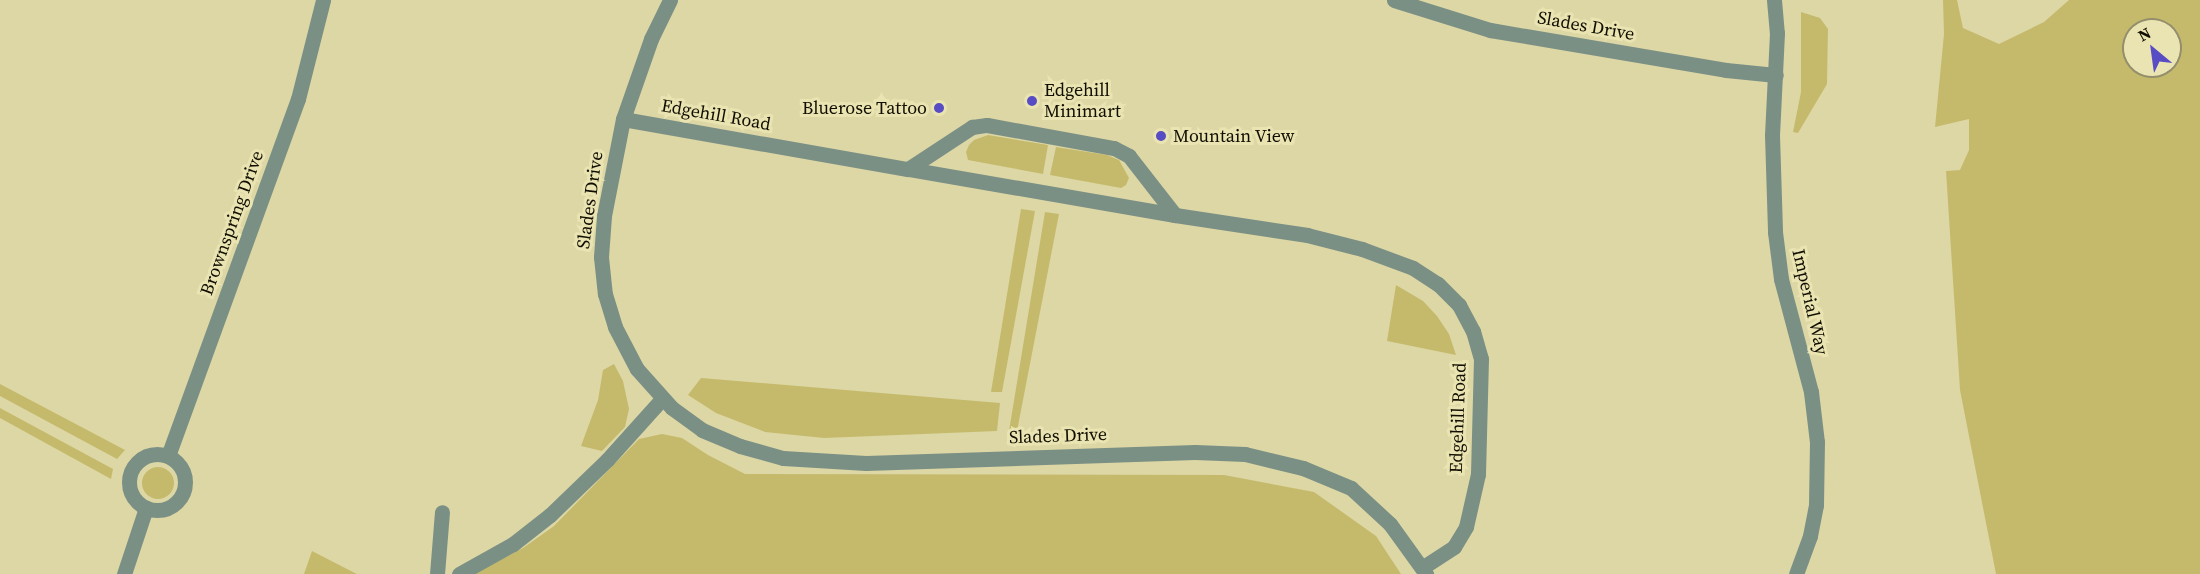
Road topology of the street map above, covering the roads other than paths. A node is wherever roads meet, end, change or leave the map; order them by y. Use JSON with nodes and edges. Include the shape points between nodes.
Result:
{"nodes":[{"id":1,"x":323,"y":0,"type":"edge"},
{"id":2,"x":670,"y":0,"type":"edge"},
{"id":3,"x":1394,"y":0,"type":"edge"},
{"id":4,"x":1774,"y":0,"type":"edge"},
{"id":5,"x":1776,"y":75,"type":"junction"},
{"id":6,"x":623,"y":119,"type":"junction"},
{"id":7,"x":908,"y":169,"type":"junction"},
{"id":8,"x":1175,"y":215,"type":"junction"},
{"id":9,"x":662,"y":399,"type":"junction"},
{"id":10,"x":168,"y":456,"type":"junction"},
{"id":11,"x":146,"y":508,"type":"junction"},
{"id":12,"x":442,"y":512,"type":"dead end"},
{"id":13,"x":1424,"y":571,"type":"edge"},
{"id":14,"x":124,"y":574,"type":"edge"},
{"id":15,"x":437,"y":574,"type":"edge"},
{"id":16,"x":459,"y":574,"type":"edge"},
{"id":17,"x":1796,"y":574,"type":"edge"}],
"edges":[{"from":1,"to":10,"type":"street","name":"Brownspring Drive","via":[[298,99]]},
{"from":2,"to":6,"type":"street","name":"Slades Drive","via":[[651,39]]},
{"from":3,"to":5,"type":"street","name":"Slades Drive","via":[[1490,30]]},
{"from":4,"to":5,"type":"street","name":"Imperial Way"},
{"from":5,"to":17,"type":"street","name":"Imperial Way","via":[[1772,135],[1775,232],[1781,279],[1811,392],[1817,442],[1816,505]]},
{"from":6,"to":7,"type":"street","name":"Edgehill Road"},
{"from":6,"to":9,"type":"street","name":"Slades Drive","via":[[604,216],[604,294],[615,327],[637,369]]},
{"from":7,"to":8,"type":"street","name":"Edgehill Road"},
{"from":7,"to":8,"type":"street","via":[[972,128],[987,125],[1114,147],[1129,156]]},
{"from":8,"to":13,"type":"street","name":"Edgehill Road","via":[[1307,235],[1362,249],[1413,268],[1438,284],[1459,305],[1473,331],[1481,359],[1478,474],[1466,527],[1454,548]]},
{"from":9,"to":13,"type":"street","name":"Slades Drive","via":[[702,430],[783,458],[867,463],[1195,452],[1245,454],[1303,468],[1351,488],[1390,524]]},
{"from":9,"to":16,"type":"street","via":[[550,515],[513,544]]},
{"from":10,"to":11,"type":"street","via":[[181,466],[184,490],[173,505]]},
{"from":10,"to":11,"type":"street","via":[[149,454],[130,472],[130,490]]},
{"from":11,"to":14,"type":"street"},
{"from":12,"to":15,"type":"street"}]}
